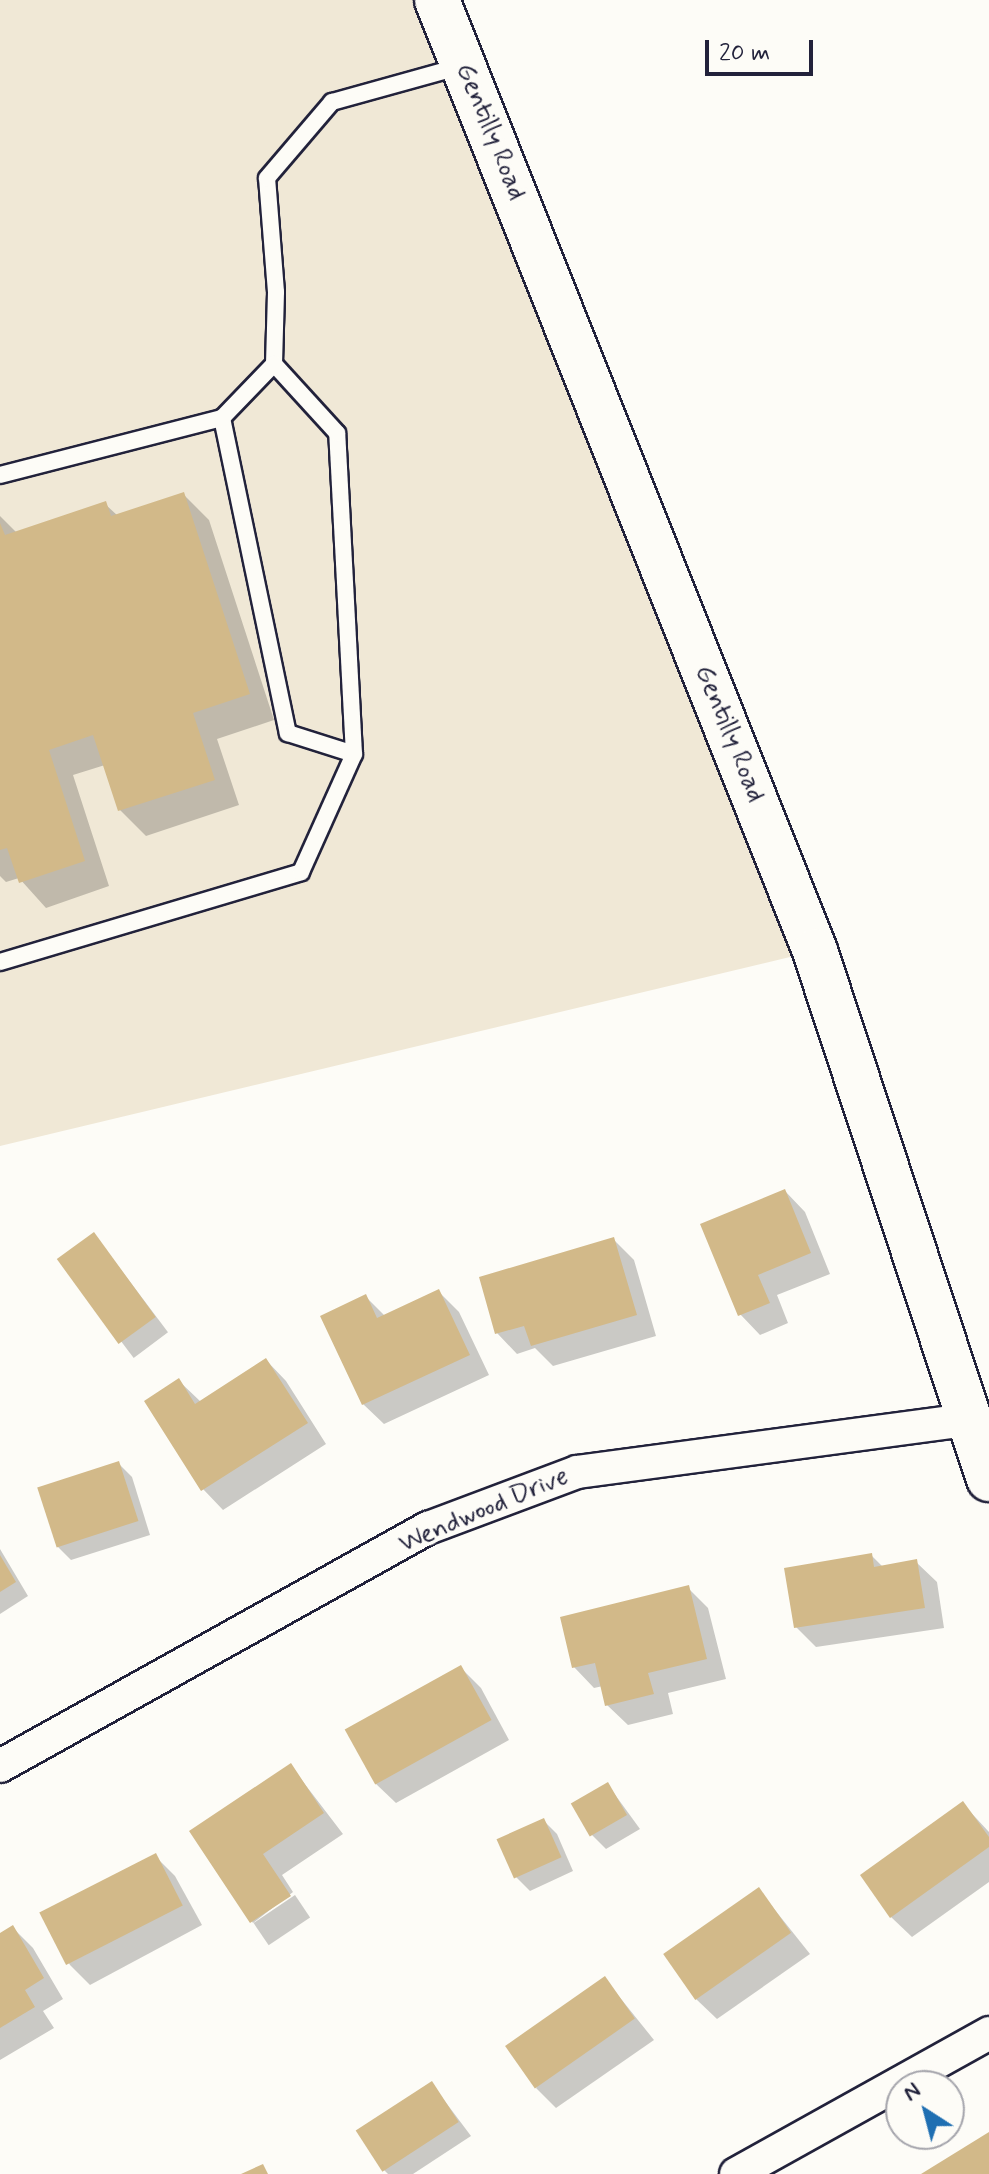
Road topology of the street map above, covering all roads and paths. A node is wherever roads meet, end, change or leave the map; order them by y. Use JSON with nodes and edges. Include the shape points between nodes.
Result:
{"nodes":[{"id":1,"x":437,"y":0,"type":"edge"},
{"id":2,"x":463,"y":65,"type":"junction"},
{"id":3,"x":274,"y":364,"type":"junction"},
{"id":4,"x":222,"y":418,"type":"junction"},
{"id":5,"x":0,"y":475,"type":"edge"},
{"id":6,"x":354,"y":754,"type":"junction"},
{"id":7,"x":0,"y":962,"type":"edge"},
{"id":8,"x":973,"y":1419,"type":"junction"},
{"id":9,"x":989,"y":1479,"type":"edge"},
{"id":10,"x":0,"y":1766,"type":"edge"},
{"id":11,"x":989,"y":2033,"type":"edge"},
{"id":12,"x":736,"y":2174,"type":"edge"}],
"edges":[{"from":1,"to":2,"type":"street","name":"Gentilly Road"},
{"from":2,"to":3,"type":"lane","via":[[332,102],[267,178],[276,292]]},
{"from":2,"to":8,"type":"street","name":"Gentilly Road","via":[[815,951],[849,1068]]},
{"from":3,"to":4,"type":"lane"},
{"from":3,"to":6,"type":"lane","via":[[337,433]]},
{"from":4,"to":5,"type":"lane"},
{"from":4,"to":6,"type":"lane","via":[[288,733]]},
{"from":6,"to":7,"type":"lane","via":[[301,872]]},
{"from":8,"to":9,"type":"street","name":"Gentilly Road"},
{"from":8,"to":10,"type":"street","name":"Wendwood Drive","via":[[577,1472],[428,1528]]},
{"from":11,"to":12,"type":"street"}]}
